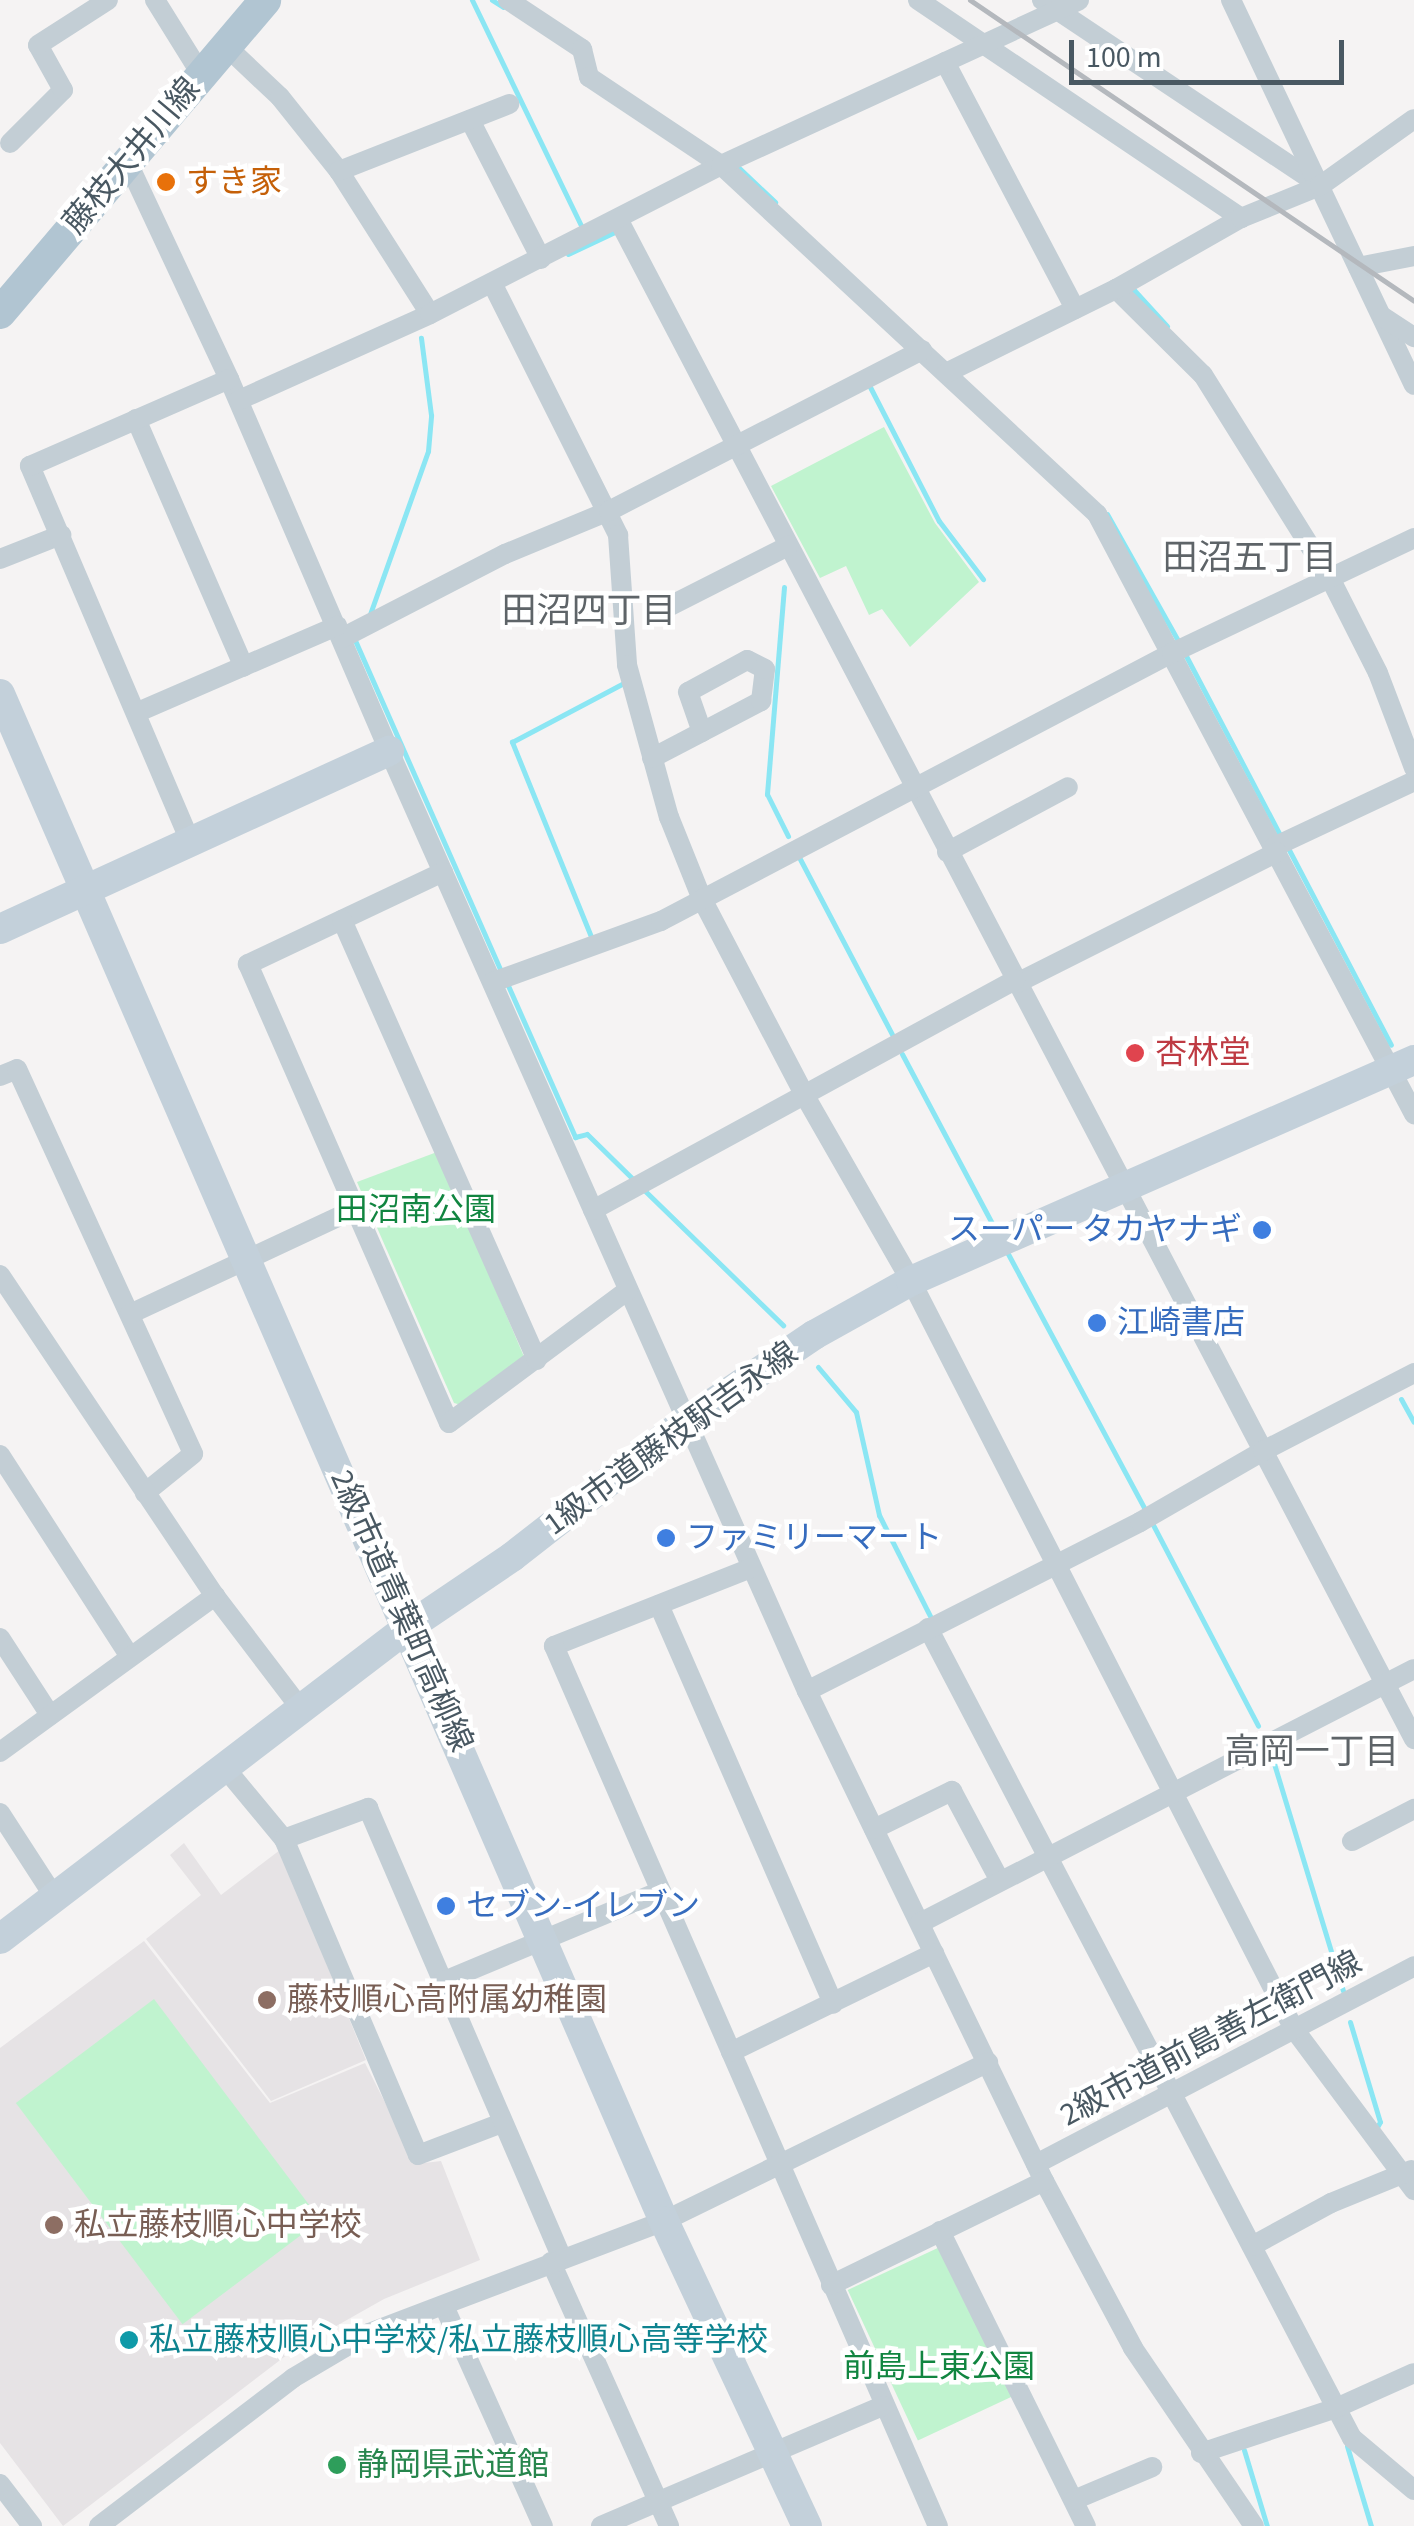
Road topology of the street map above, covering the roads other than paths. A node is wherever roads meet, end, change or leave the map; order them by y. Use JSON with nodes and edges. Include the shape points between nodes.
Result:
{"nodes":[{"id":1,"x":108,"y":0,"type":"edge"},
{"id":2,"x":155,"y":0,"type":"edge"},
{"id":3,"x":266,"y":0,"type":"edge"},
{"id":4,"x":508,"y":0,"type":"edge"},
{"id":5,"x":918,"y":0,"type":"edge"},
{"id":6,"x":1079,"y":0,"type":"edge"},
{"id":7,"x":1232,"y":0,"type":"edge"},
{"id":8,"x":1050,"y":5,"type":"edge"},
{"id":9,"x":984,"y":44,"type":"junction"},
{"id":10,"x":226,"y":46,"type":"junction"},
{"id":11,"x":946,"y":62,"type":"junction"},
{"id":12,"x":201,"y":74,"type":"junction"},
{"id":13,"x":509,"y":104,"type":"dead end"},
{"id":14,"x":1414,"y":119,"type":"edge"},
{"id":15,"x":470,"y":120,"type":"junction"},
{"id":16,"x":10,"y":143,"type":"dead end"},
{"id":17,"x":127,"y":160,"type":"junction"},
{"id":18,"x":728,"y":161,"type":"junction"},
{"id":19,"x":339,"y":171,"type":"junction"},
{"id":20,"x":1320,"y":186,"type":"junction"},
{"id":21,"x":618,"y":218,"type":"junction"},
{"id":22,"x":1242,"y":218,"type":"junction"},
{"id":23,"x":1414,"y":256,"type":"edge"},
{"id":24,"x":541,"y":259,"type":"junction"},
{"id":25,"x":1358,"y":267,"type":"junction"},
{"id":26,"x":492,"y":283,"type":"junction"},
{"id":27,"x":1116,"y":288,"type":"junction"},
{"id":28,"x":1074,"y":309,"type":"junction"},
{"id":29,"x":0,"y":313,"type":"edge"},
{"id":30,"x":430,"y":314,"type":"junction"},
{"id":31,"x":1382,"y":316,"type":"junction"},
{"id":32,"x":1414,"y":337,"type":"edge"},
{"id":33,"x":922,"y":350,"type":"junction"},
{"id":34,"x":946,"y":372,"type":"junction"},
{"id":35,"x":230,"y":379,"type":"junction"},
{"id":36,"x":1414,"y":385,"type":"edge"},
{"id":37,"x":238,"y":400,"type":"junction"},
{"id":38,"x":136,"y":419,"type":"junction"},
{"id":39,"x":736,"y":446,"type":"junction"},
{"id":40,"x":609,"y":510,"type":"junction"},
{"id":41,"x":61,"y":535,"type":"junction"},
{"id":42,"x":1414,"y":538,"type":"edge"},
{"id":43,"x":788,"y":546,"type":"junction"},
{"id":44,"x":0,"y":559,"type":"edge"},
{"id":45,"x":1330,"y":578,"type":"junction"},
{"id":46,"x":660,"y":611,"type":"dead end"},
{"id":47,"x":344,"y":632,"type":"junction"},
{"id":48,"x":1180,"y":649,"type":"junction"},
{"id":49,"x":244,"y":667,"type":"junction"},
{"id":50,"x":0,"y":694,"type":"edge"},
{"id":51,"x":138,"y":712,"type":"junction"},
{"id":52,"x":702,"y":732,"type":"dead end"},
{"id":53,"x":389,"y":751,"type":"junction"},
{"id":54,"x":652,"y":758,"type":"junction"},
{"id":55,"x":1414,"y":768,"type":"edge"},
{"id":56,"x":1414,"y":780,"type":"edge"},
{"id":57,"x":1068,"y":787,"type":"dead end"},
{"id":58,"x":914,"y":789,"type":"junction"},
{"id":59,"x":190,"y":841,"type":"junction"},
{"id":60,"x":1281,"y":846,"type":"junction"},
{"id":61,"x":947,"y":852,"type":"junction"},
{"id":62,"x":443,"y":872,"type":"junction"},
{"id":63,"x":86,"y":889,"type":"junction"},
{"id":64,"x":702,"y":900,"type":"junction"},
{"id":65,"x":342,"y":920,"type":"junction"},
{"id":66,"x":0,"y":929,"type":"edge"},
{"id":67,"x":502,"y":979,"type":"junction"},
{"id":68,"x":1016,"y":981,"type":"junction"},
{"id":69,"x":1403,"y":1065,"type":"edge"},
{"id":70,"x":0,"y":1076,"type":"edge"},
{"id":71,"x":805,"y":1096,"type":"junction"},
{"id":72,"x":1414,"y":1114,"type":"edge"},
{"id":73,"x":1124,"y":1185,"type":"junction"},
{"id":74,"x":353,"y":1210,"type":"junction"},
{"id":75,"x":593,"y":1210,"type":"junction"},
{"id":76,"x":247,"y":1258,"type":"junction"},
{"id":77,"x":0,"y":1275,"type":"edge"},
{"id":78,"x":912,"y":1280,"type":"junction"},
{"id":79,"x":628,"y":1290,"type":"junction"},
{"id":80,"x":130,"y":1314,"type":"junction"},
{"id":81,"x":538,"y":1360,"type":"junction"},
{"id":82,"x":1414,"y":1373,"type":"edge"},
{"id":83,"x":686,"y":1422,"type":"junction"},
{"id":84,"x":1263,"y":1451,"type":"junction"},
{"id":85,"x":0,"y":1455,"type":"edge"},
{"id":86,"x":145,"y":1493,"type":"junction"},
{"id":87,"x":1052,"y":1564,"type":"junction"},
{"id":88,"x":751,"y":1568,"type":"junction"},
{"id":89,"x":215,"y":1596,"type":"junction"},
{"id":90,"x":658,"y":1605,"type":"junction"},
{"id":91,"x":408,"y":1628,"type":"junction"},
{"id":92,"x":928,"y":1628,"type":"junction"},
{"id":93,"x":0,"y":1638,"type":"edge"},
{"id":94,"x":130,"y":1656,"type":"junction"},
{"id":95,"x":1414,"y":1669,"type":"edge"},
{"id":96,"x":1385,"y":1683,"type":"junction"},
{"id":97,"x":807,"y":1691,"type":"junction"},
{"id":98,"x":300,"y":1709,"type":"junction"},
{"id":99,"x":50,"y":1715,"type":"junction"},
{"id":100,"x":1414,"y":1739,"type":"edge"},
{"id":101,"x":0,"y":1752,"type":"edge"},
{"id":102,"x":225,"y":1768,"type":"junction"},
{"id":103,"x":1170,"y":1792,"type":"junction"},
{"id":104,"x":1414,"y":1809,"type":"edge"},
{"id":105,"x":0,"y":1813,"type":"edge"},
{"id":106,"x":874,"y":1829,"type":"junction"},
{"id":107,"x":284,"y":1839,"type":"junction"},
{"id":108,"x":1352,"y":1841,"type":"dead end"},
{"id":109,"x":1049,"y":1855,"type":"junction"},
{"id":110,"x":1000,"y":1881,"type":"junction"},
{"id":111,"x":662,"y":1891,"type":"junction"},
{"id":112,"x":55,"y":1898,"type":"junction"},
{"id":113,"x":920,"y":1923,"type":"junction"},
{"id":114,"x":0,"y":1939,"type":"edge"},
{"id":115,"x":544,"y":1940,"type":"junction"},
{"id":116,"x":934,"y":1953,"type":"junction"},
{"id":117,"x":1414,"y":1966,"type":"edge"},
{"id":118,"x":442,"y":1982,"type":"junction"},
{"id":119,"x":833,"y":2004,"type":"junction"},
{"id":120,"x":1294,"y":2029,"type":"junction"},
{"id":121,"x":731,"y":2052,"type":"junction"},
{"id":122,"x":988,"y":2062,"type":"junction"},
{"id":123,"x":1170,"y":2092,"type":"junction"},
{"id":124,"x":502,"y":2123,"type":"junction"},
{"id":125,"x":779,"y":2165,"type":"junction"},
{"id":126,"x":1040,"y":2173,"type":"junction"},
{"id":127,"x":1410,"y":2178,"type":"edge"},
{"id":128,"x":664,"y":2221,"type":"junction"},
{"id":129,"x":940,"y":2231,"type":"junction"},
{"id":130,"x":1252,"y":2246,"type":"junction"},
{"id":131,"x":556,"y":2260,"type":"junction"},
{"id":132,"x":831,"y":2285,"type":"junction"},
{"id":133,"x":444,"y":2306,"type":"junction"},
{"id":134,"x":1414,"y":2373,"type":"edge"},
{"id":135,"x":884,"y":2406,"type":"junction"},
{"id":136,"x":1336,"y":2408,"type":"junction"},
{"id":137,"x":776,"y":2453,"type":"junction"},
{"id":138,"x":1202,"y":2453,"type":"junction"},
{"id":139,"x":1152,"y":2466,"type":"dead end"},
{"id":140,"x":0,"y":2484,"type":"edge"},
{"id":141,"x":1414,"y":2490,"type":"edge"},
{"id":142,"x":1074,"y":2500,"type":"junction"},
{"id":143,"x":658,"y":2501,"type":"junction"},
{"id":144,"x":32,"y":2526,"type":"edge"},
{"id":145,"x":100,"y":2526,"type":"edge"},
{"id":146,"x":543,"y":2526,"type":"edge"},
{"id":147,"x":601,"y":2526,"type":"edge"},
{"id":148,"x":670,"y":2526,"type":"edge"},
{"id":149,"x":807,"y":2526,"type":"edge"},
{"id":150,"x":938,"y":2526,"type":"edge"},
{"id":151,"x":1086,"y":2526,"type":"edge"},
{"id":152,"x":1254,"y":2526,"type":"edge"}],
"edges":[{"from":1,"to":16,"type":"street","via":[[38,44],[63,90]]},
{"from":2,"to":12,"type":"street"},
{"from":3,"to":10,"type":"main road","name":"藤枝大井川線"},
{"from":4,"to":18,"type":"street","via":[[584,59],[588,77]]},
{"from":5,"to":9,"type":"street"},
{"from":6,"to":8,"type":"street"},
{"from":7,"to":20,"type":"street"},
{"from":8,"to":9,"type":"street"},
{"from":8,"to":20,"type":"street"},
{"from":9,"to":11,"type":"street"},
{"from":9,"to":22,"type":"street"},
{"from":10,"to":12,"type":"main road","name":"藤枝大井川線"},
{"from":10,"to":19,"type":"street","via":[[280,98]]},
{"from":11,"to":18,"type":"street"},
{"from":11,"to":28,"type":"street"},
{"from":12,"to":17,"type":"main road","name":"藤枝大井川線"},
{"from":13,"to":15,"type":"street"},
{"from":14,"to":20,"type":"street"},
{"from":15,"to":19,"type":"street"},
{"from":15,"to":24,"type":"street"},
{"from":17,"to":29,"type":"main road","name":"藤枝大井川線"},
{"from":17,"to":35,"type":"street"},
{"from":18,"to":21,"type":"street"},
{"from":18,"to":33,"type":"street"},
{"from":19,"to":30,"type":"street"},
{"from":20,"to":22,"type":"street"},
{"from":20,"to":25,"type":"street"},
{"from":21,"to":24,"type":"street"},
{"from":21,"to":39,"type":"street"},
{"from":22,"to":27,"type":"street"},
{"from":23,"to":25,"type":"street"},
{"from":24,"to":26,"type":"street"},
{"from":25,"to":31,"type":"street"},
{"from":26,"to":30,"type":"street"},
{"from":26,"to":40,"type":"street"},
{"from":27,"to":28,"type":"street"},
{"from":27,"to":45,"type":"street","via":[[1203,375]]},
{"from":28,"to":34,"type":"street"},
{"from":30,"to":37,"type":"street"},
{"from":31,"to":32,"type":"street"},
{"from":31,"to":36,"type":"street"},
{"from":33,"to":34,"type":"street"},
{"from":33,"to":39,"type":"street"},
{"from":34,"to":48,"type":"street","via":[[1096,514]]},
{"from":35,"to":37,"type":"street"},
{"from":35,"to":38,"type":"street"},
{"from":37,"to":47,"type":"street"},
{"from":38,"to":41,"type":"street","via":[[30,466]]},
{"from":38,"to":49,"type":"street"},
{"from":39,"to":40,"type":"street"},
{"from":39,"to":43,"type":"street"},
{"from":40,"to":47,"type":"street"},
{"from":40,"to":54,"type":"street","via":[[618,535],[627,665]]},
{"from":41,"to":44,"type":"street"},
{"from":41,"to":51,"type":"street"},
{"from":42,"to":45,"type":"street"},
{"from":43,"to":46,"type":"street"},
{"from":43,"to":58,"type":"street"},
{"from":45,"to":48,"type":"street"},
{"from":45,"to":55,"type":"street","via":[[1378,673]]},
{"from":47,"to":49,"type":"street"},
{"from":47,"to":53,"type":"street"},
{"from":48,"to":58,"type":"street"},
{"from":48,"to":60,"type":"street"},
{"from":49,"to":51,"type":"street"},
{"from":50,"to":63,"type":"street","name":"2級市道青葉町高柳線"},
{"from":51,"to":59,"type":"street"},
{"from":52,"to":54,"type":"street"},
{"from":53,"to":59,"type":"street"},
{"from":53,"to":62,"type":"street"},
{"from":54,"to":64,"type":"street"},
{"from":56,"to":60,"type":"street"},
{"from":57,"to":61,"type":"street"},
{"from":58,"to":61,"type":"street"},
{"from":58,"to":64,"type":"street"},
{"from":59,"to":63,"type":"street"},
{"from":60,"to":68,"type":"street"},
{"from":60,"to":69,"type":"street"},
{"from":61,"to":68,"type":"street"},
{"from":62,"to":65,"type":"street"},
{"from":62,"to":67,"type":"street"},
{"from":63,"to":66,"type":"street"},
{"from":63,"to":76,"type":"street","name":"2級市道青葉町高柳線"},
{"from":64,"to":67,"type":"street"},
{"from":64,"to":71,"type":"street"},
{"from":65,"to":74,"type":"street","via":[[248,964]]},
{"from":65,"to":81,"type":"street"},
{"from":67,"to":75,"type":"street"},
{"from":68,"to":71,"type":"street"},
{"from":68,"to":73,"type":"street"},
{"from":69,"to":72,"type":"street"},
{"from":69,"to":73,"type":"street","name":"1級市道藤枝駅吉永線"},
{"from":70,"to":80,"type":"street","via":[[17,1069]]},
{"from":71,"to":75,"type":"street"},
{"from":71,"to":78,"type":"street"},
{"from":73,"to":78,"type":"street","name":"1級市道藤枝駅吉永線"},
{"from":73,"to":84,"type":"street"},
{"from":74,"to":76,"type":"street"},
{"from":74,"to":81,"type":"street","via":[[450,1423]]},
{"from":75,"to":79,"type":"street"},
{"from":76,"to":80,"type":"street"},
{"from":76,"to":91,"type":"street","name":"2級市道青葉町高柳線"},
{"from":77,"to":86,"type":"street"},
{"from":78,"to":83,"type":"street","name":"1級市道藤枝駅吉永線","via":[[814,1335]]},
{"from":78,"to":87,"type":"street"},
{"from":79,"to":81,"type":"street"},
{"from":79,"to":83,"type":"street"},
{"from":80,"to":86,"type":"street","via":[[193,1454]]},
{"from":82,"to":84,"type":"street"},
{"from":83,"to":88,"type":"street"},
{"from":83,"to":91,"type":"street","name":"1級市道藤枝駅吉永線"},
{"from":84,"to":87,"type":"street"},
{"from":84,"to":96,"type":"street"},
{"from":85,"to":94,"type":"street"},
{"from":86,"to":89,"type":"street"},
{"from":87,"to":92,"type":"street"},
{"from":87,"to":103,"type":"street"},
{"from":88,"to":90,"type":"street"},
{"from":88,"to":97,"type":"street"},
{"from":89,"to":94,"type":"street"},
{"from":89,"to":98,"type":"street"},
{"from":90,"to":111,"type":"street","via":[[554,1646]]},
{"from":90,"to":119,"type":"street"},
{"from":91,"to":98,"type":"street","name":"1級市道藤枝駅吉永線"},
{"from":91,"to":115,"type":"street","name":"2級市道青葉町高柳線"},
{"from":92,"to":97,"type":"street"},
{"from":92,"to":109,"type":"street"},
{"from":93,"to":99,"type":"street"},
{"from":94,"to":99,"type":"street"},
{"from":95,"to":96,"type":"street"},
{"from":96,"to":100,"type":"street"},
{"from":96,"to":103,"type":"street"},
{"from":97,"to":106,"type":"street"},
{"from":98,"to":102,"type":"street","name":"1級市道藤枝駅吉永線"},
{"from":99,"to":101,"type":"street"},
{"from":102,"to":107,"type":"street"},
{"from":102,"to":112,"type":"street","name":"1級市道藤枝駅吉永線"},
{"from":103,"to":109,"type":"street"},
{"from":103,"to":120,"type":"street"},
{"from":104,"to":108,"type":"street"},
{"from":105,"to":112,"type":"street"},
{"from":106,"to":110,"type":"street","via":[[952,1791]]},
{"from":106,"to":113,"type":"street"},
{"from":107,"to":118,"type":"street","via":[[368,1808]]},
{"from":107,"to":124,"type":"street","via":[[418,2156]]},
{"from":109,"to":110,"type":"street"},
{"from":109,"to":123,"type":"street"},
{"from":110,"to":113,"type":"street"},
{"from":111,"to":115,"type":"street"},
{"from":111,"to":121,"type":"street"},
{"from":112,"to":114,"type":"street","name":"1級市道藤枝駅吉永線"},
{"from":113,"to":116,"type":"street"},
{"from":115,"to":118,"type":"street"},
{"from":115,"to":128,"type":"street","name":"2級市道青葉町高柳線"},
{"from":116,"to":119,"type":"street"},
{"from":116,"to":122,"type":"street"},
{"from":117,"to":120,"type":"street","name":"2級市道前島善左衛門線"},
{"from":118,"to":124,"type":"street"},
{"from":119,"to":121,"type":"street"},
{"from":120,"to":123,"type":"street","name":"2級市道前島善左衛門線"},
{"from":120,"to":127,"type":"street"},
{"from":121,"to":125,"type":"street"},
{"from":122,"to":125,"type":"street"},
{"from":122,"to":126,"type":"street"},
{"from":123,"to":126,"type":"street","name":"2級市道前島善左衛門線"},
{"from":123,"to":130,"type":"street"},
{"from":124,"to":131,"type":"street"},
{"from":125,"to":128,"type":"street"},
{"from":125,"to":132,"type":"street"},
{"from":126,"to":129,"type":"street","name":"2級市道前島善左衛門線"},
{"from":126,"to":138,"type":"street","via":[[1133,2348]]},
{"from":127,"to":130,"type":"street","via":[[1331,2202]]},
{"from":128,"to":131,"type":"street"},
{"from":128,"to":137,"type":"street","name":"2級市道青葉町高柳線"},
{"from":129,"to":132,"type":"street","name":"2級市道前島善左衛門線"},
{"from":129,"to":142,"type":"street"},
{"from":130,"to":136,"type":"street"},
{"from":131,"to":133,"type":"street"},
{"from":131,"to":143,"type":"street"},
{"from":132,"to":135,"type":"street"},
{"from":133,"to":145,"type":"street","via":[[331,2353]]},
{"from":133,"to":146,"type":"street"},
{"from":134,"to":136,"type":"street"},
{"from":135,"to":137,"type":"street"},
{"from":135,"to":150,"type":"street"},
{"from":136,"to":138,"type":"street"},
{"from":136,"to":141,"type":"street","via":[[1352,2438]]},
{"from":137,"to":143,"type":"street"},
{"from":137,"to":149,"type":"street","name":"2級市道青葉町高柳線"},
{"from":138,"to":152,"type":"street"},
{"from":139,"to":142,"type":"street"},
{"from":140,"to":144,"type":"street"},
{"from":142,"to":151,"type":"street"},
{"from":143,"to":147,"type":"street"},
{"from":143,"to":148,"type":"street"}]}
